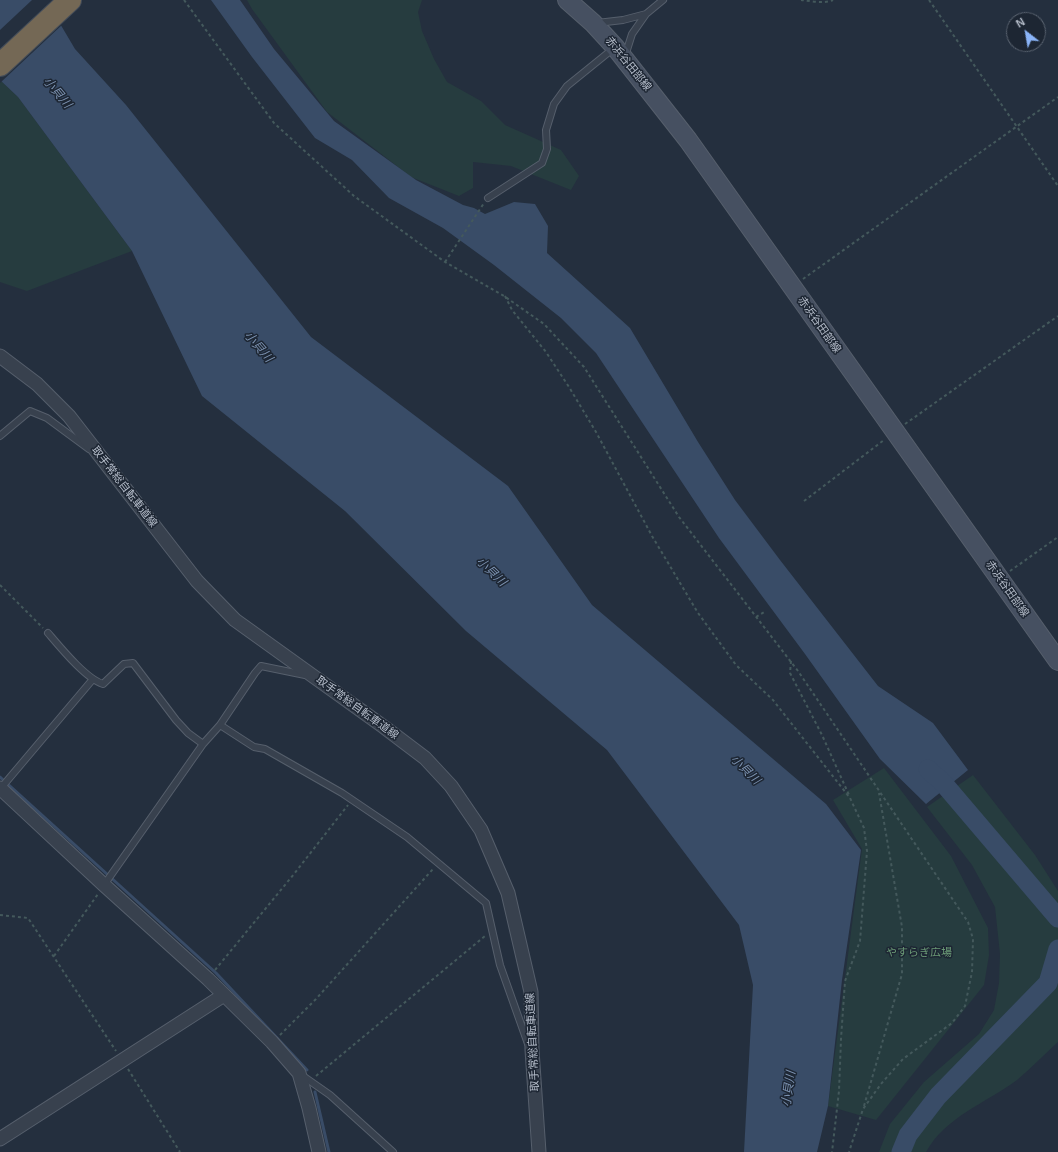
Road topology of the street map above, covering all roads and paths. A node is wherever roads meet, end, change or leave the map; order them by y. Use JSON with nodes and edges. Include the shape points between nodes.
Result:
{"nodes":[{"id":1,"x":50,"y":0,"type":"edge"},
{"id":2,"x":70,"y":0,"type":"edge"},
{"id":3,"x":184,"y":0,"type":"edge"},
{"id":4,"x":567,"y":0,"type":"edge"},
{"id":5,"x":663,"y":0,"type":"edge"},
{"id":6,"x":801,"y":0,"type":"edge"},
{"id":7,"x":833,"y":0,"type":"edge"},
{"id":8,"x":929,"y":0,"type":"edge"},
{"id":9,"x":646,"y":14,"type":"junction"},
{"id":10,"x":593,"y":23,"type":"junction"},
{"id":11,"x":0,"y":47,"type":"edge"},
{"id":12,"x":620,"y":52,"type":"junction"},
{"id":13,"x":0,"y":66,"type":"edge"},
{"id":14,"x":1058,"y":97,"type":"edge"},
{"id":15,"x":1016,"y":127,"type":"junction"},
{"id":16,"x":1058,"y":186,"type":"edge"},
{"id":17,"x":488,"y":198,"type":"dead end"},
{"id":18,"x":481,"y":208,"type":"dead end"},
{"id":19,"x":445,"y":262,"type":"junction"},
{"id":20,"x":792,"y":287,"type":"junction"},
{"id":21,"x":504,"y":296,"type":"junction"},
{"id":22,"x":1058,"y":316,"type":"edge"},
{"id":23,"x":0,"y":356,"type":"edge"},
{"id":24,"x":895,"y":432,"type":"junction"},
{"id":25,"x":0,"y":436,"type":"edge"},
{"id":26,"x":105,"y":461,"type":"junction"},
{"id":27,"x":804,"y":501,"type":"dead end"},
{"id":28,"x":1058,"y":537,"type":"edge"},
{"id":29,"x":1000,"y":579,"type":"junction"},
{"id":30,"x":0,"y":585,"type":"edge"},
{"id":31,"x":766,"y":611,"type":"dead end"},
{"id":32,"x":756,"y":617,"type":"junction"},
{"id":33,"x":48,"y":633,"type":"joint"},
{"id":34,"x":791,"y":661,"type":"junction"},
{"id":35,"x":1058,"y":661,"type":"edge"},
{"id":36,"x":314,"y":677,"type":"junction"},
{"id":37,"x":93,"y":679,"type":"junction"},
{"id":38,"x":220,"y":725,"type":"junction"},
{"id":39,"x":203,"y":744,"type":"junction"},
{"id":40,"x":0,"y":788,"type":"edge"},
{"id":41,"x":879,"y":792,"type":"junction"},
{"id":42,"x":850,"y":798,"type":"junction"},
{"id":43,"x":352,"y":800,"type":"junction"},
{"id":44,"x":439,"y":864,"type":"junction"},
{"id":45,"x":104,"y":885,"type":"junction"},
{"id":46,"x":0,"y":915,"type":"edge"},
{"id":47,"x":492,"y":929,"type":"junction"},
{"id":48,"x":54,"y":956,"type":"junction"},
{"id":49,"x":208,"y":979,"type":"junction"},
{"id":50,"x":224,"y":995,"type":"junction"},
{"id":51,"x":272,"y":1042,"type":"junction"},
{"id":52,"x":532,"y":1050,"type":"junction"},
{"id":53,"x":122,"y":1060,"type":"junction"},
{"id":54,"x":299,"y":1074,"type":"junction"},
{"id":55,"x":311,"y":1081,"type":"junction"},
{"id":56,"x":863,"y":1109,"type":"junction"},
{"id":57,"x":0,"y":1139,"type":"edge"},
{"id":58,"x":180,"y":1152,"type":"edge"},
{"id":59,"x":319,"y":1152,"type":"edge"},
{"id":60,"x":393,"y":1152,"type":"edge"},
{"id":61,"x":539,"y":1152,"type":"edge"},
{"id":62,"x":832,"y":1152,"type":"edge"},
{"id":63,"x":849,"y":1152,"type":"edge"}],
"edges":[{"from":1,"to":11,"type":"highway"},
{"from":2,"to":13,"type":"highway"},
{"from":3,"to":19,"type":"path","via":[[274,123],[354,196]]},
{"from":4,"to":10,"type":"main road","name":"赤浜谷田部線"},
{"from":5,"to":9,"type":"lane"},
{"from":6,"to":7,"type":"path"},
{"from":8,"to":15,"type":"path"},
{"from":9,"to":10,"type":"lane","via":[[623,20]]},
{"from":9,"to":12,"type":"lane"},
{"from":10,"to":12,"type":"main road","name":"赤浜谷田部線"},
{"from":12,"to":17,"type":"lane","via":[[567,86],[554,104],[546,130],[546,149],[542,163]]},
{"from":12,"to":20,"type":"main road","name":"赤浜谷田部線","via":[[688,140]]},
{"from":14,"to":15,"type":"path"},
{"from":15,"to":16,"type":"path"},
{"from":15,"to":20,"type":"path"},
{"from":18,"to":19,"type":"path"},
{"from":19,"to":21,"type":"path"},
{"from":20,"to":24,"type":"main road","name":"赤浜谷田部線"},
{"from":21,"to":32,"type":"path","via":[[544,324],[584,367],[679,517]]},
{"from":21,"to":42,"type":"path","via":[[569,387],[698,613],[736,665],[773,700]]},
{"from":22,"to":24,"type":"path"},
{"from":23,"to":26,"type":"street","name":"取手常総自転車道線","via":[[37,384],[69,416]]},
{"from":24,"to":27,"type":"path"},
{"from":24,"to":29,"type":"main road","name":"赤浜谷田部線"},
{"from":25,"to":26,"type":"lane","via":[[30,411],[47,418]]},
{"from":26,"to":36,"type":"street","name":"取手常総自転車道線","via":[[197,582],[235,620]]},
{"from":28,"to":29,"type":"path"},
{"from":29,"to":35,"type":"main road","name":"赤浜谷田部線"},
{"from":30,"to":33,"type":"path"},
{"from":31,"to":32,"type":"path"},
{"from":32,"to":34,"type":"path"},
{"from":33,"to":37,"type":"lane","via":[[66,655]]},
{"from":34,"to":41,"type":"path"},
{"from":34,"to":42,"type":"path","via":[[790,673],[822,735]]},
{"from":36,"to":38,"type":"lane","via":[[261,666]]},
{"from":36,"to":52,"type":"street","name":"取手常総自転車道線","via":[[425,758],[451,786],[481,830],[512,908],[531,992]]},
{"from":37,"to":39,"type":"lane","via":[[103,684],[124,664],[133,663],[176,720]]},
{"from":37,"to":40,"type":"lane"},
{"from":38,"to":39,"type":"lane"},
{"from":38,"to":43,"type":"lane","via":[[254,747],[266,749]]},
{"from":39,"to":45,"type":"lane"},
{"from":40,"to":45,"type":"street"},
{"from":41,"to":56,"type":"path","via":[[902,927],[902,974]]},
{"from":41,"to":56,"type":"path","via":[[968,922],[973,939],[972,972],[965,1006],[952,1023],[903,1059]]},
{"from":42,"to":62,"type":"path","via":[[864,828],[867,851],[860,941],[846,981]]},
{"from":43,"to":44,"type":"lane","via":[[407,837]]},
{"from":43,"to":49,"type":"path"},
{"from":44,"to":47,"type":"lane","via":[[486,903]]},
{"from":44,"to":51,"type":"path","via":[[316,999]]},
{"from":45,"to":48,"type":"path"},
{"from":45,"to":49,"type":"street"},
{"from":46,"to":48,"type":"path","via":[[28,918]]},
{"from":47,"to":52,"type":"lane","via":[[500,965]]},
{"from":47,"to":55,"type":"path"},
{"from":48,"to":53,"type":"path"},
{"from":49,"to":50,"type":"street"},
{"from":50,"to":51,"type":"street"},
{"from":50,"to":53,"type":"street"},
{"from":51,"to":54,"type":"street"},
{"from":52,"to":61,"type":"street","name":"取手常総自転車道線"},
{"from":53,"to":57,"type":"street"},
{"from":53,"to":58,"type":"path"},
{"from":54,"to":55,"type":"lane"},
{"from":54,"to":59,"type":"street"},
{"from":55,"to":60,"type":"lane"},
{"from":56,"to":63,"type":"path"}]}
